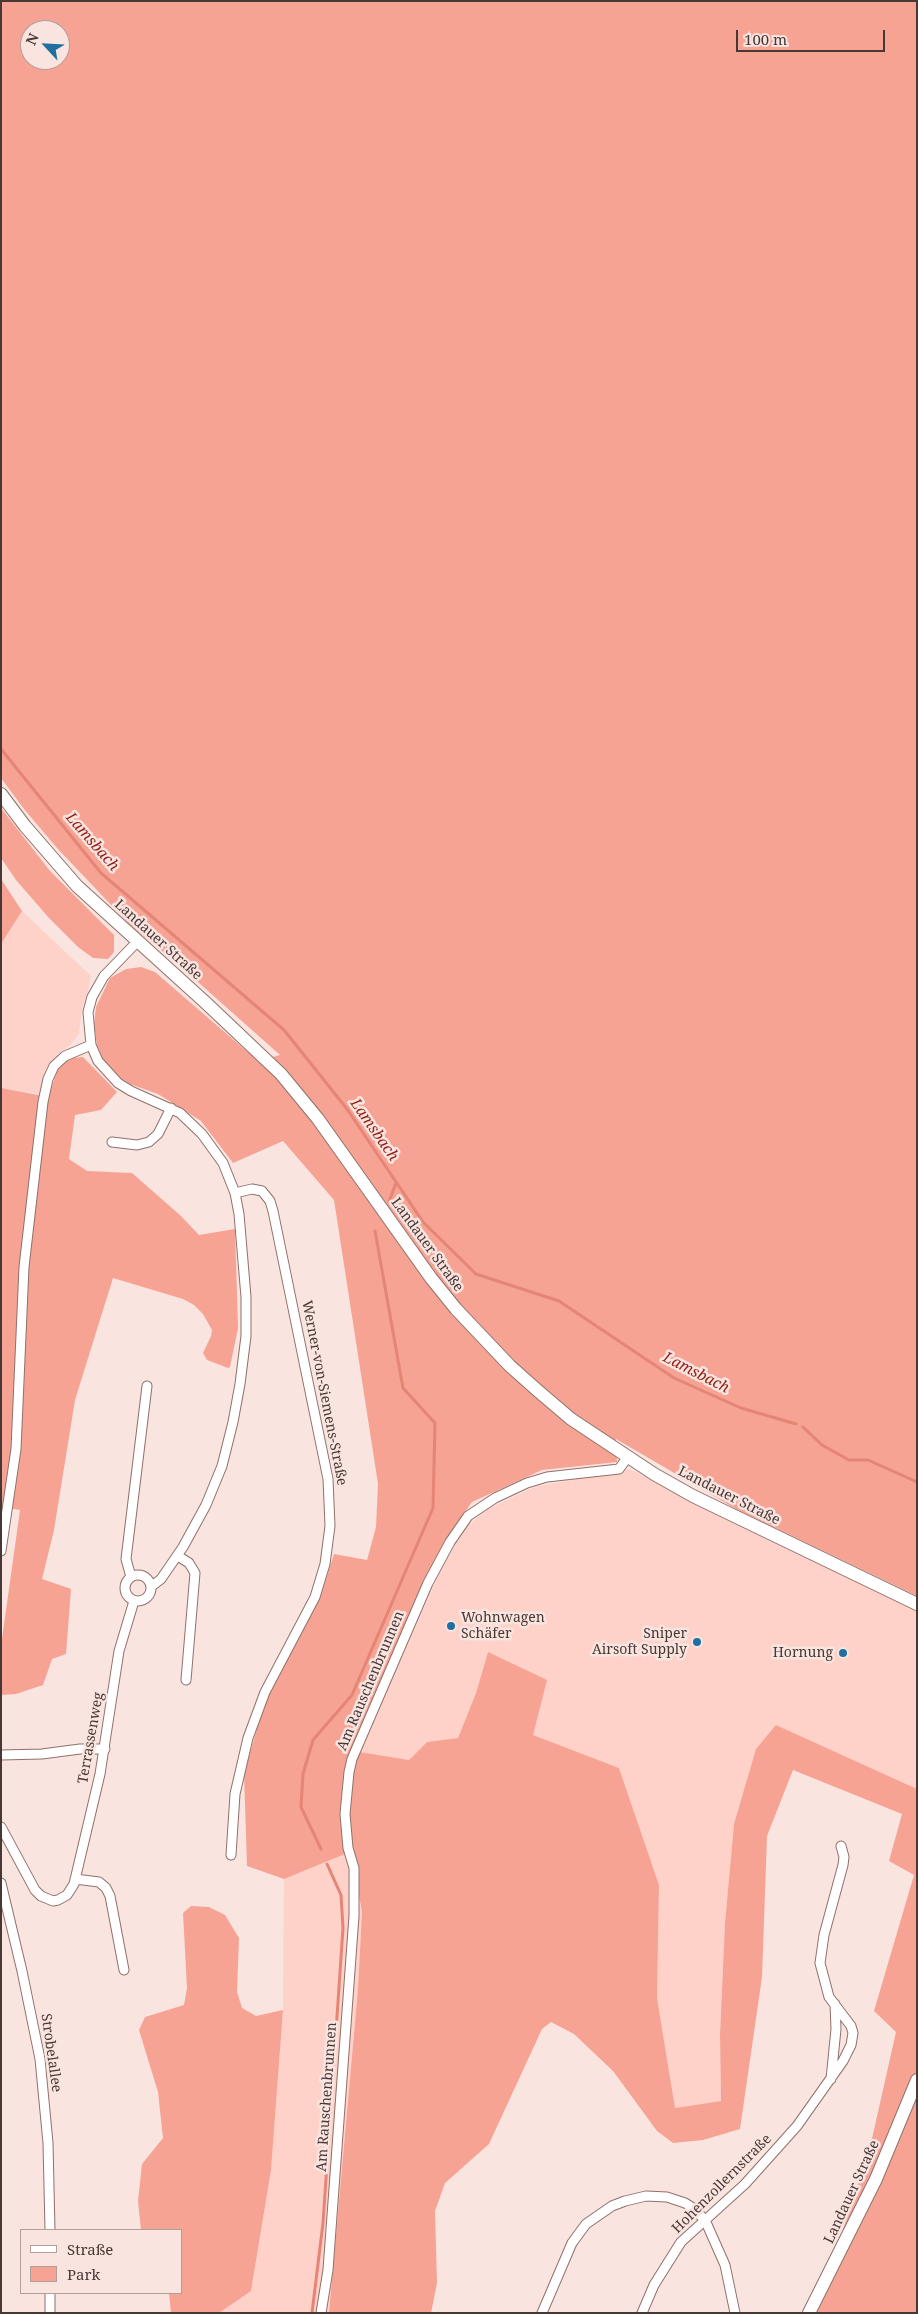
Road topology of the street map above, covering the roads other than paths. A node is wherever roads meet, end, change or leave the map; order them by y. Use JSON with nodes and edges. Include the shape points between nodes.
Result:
{"nodes":[{"id":1,"x":1,"y":794,"type":"edge"},
{"id":2,"x":136,"y":942,"type":"junction"},
{"id":3,"x":92,"y":1045,"type":"junction"},
{"id":4,"x":171,"y":1108,"type":"junction"},
{"id":5,"x":112,"y":1142,"type":"dead end"},
{"id":6,"x":236,"y":1194,"type":"junction"},
{"id":7,"x":148,"y":1386,"type":"dead end"},
{"id":8,"x":627,"y":1458,"type":"junction"},
{"id":9,"x":1,"y":1551,"type":"edge"},
{"id":10,"x":178,"y":1556,"type":"junction"},
{"id":11,"x":131,"y":1577,"type":"junction"},
{"id":12,"x":152,"y":1586,"type":"junction"},
{"id":13,"x":134,"y":1601,"type":"junction"},
{"id":14,"x":917,"y":1604,"type":"edge"},
{"id":15,"x":186,"y":1680,"type":"dead end"},
{"id":16,"x":105,"y":1749,"type":"junction"},
{"id":17,"x":1,"y":1755,"type":"edge"},
{"id":18,"x":1,"y":1827,"type":"edge"},
{"id":19,"x":840,"y":1846,"type":"dead end"},
{"id":20,"x":230,"y":1854,"type":"dead end"},
{"id":21,"x":75,"y":1879,"type":"junction"},
{"id":22,"x":1,"y":1883,"type":"edge"},
{"id":23,"x":124,"y":1970,"type":"dead end"},
{"id":24,"x":835,"y":2004,"type":"junction"},
{"id":25,"x":830,"y":2080,"type":"junction"},
{"id":26,"x":917,"y":2080,"type":"edge"},
{"id":27,"x":704,"y":2220,"type":"junction"},
{"id":28,"x":50,"y":2229,"type":"edge"},
{"id":29,"x":50,"y":2294,"type":"edge"},
{"id":30,"x":50,"y":2313,"type":"edge"},
{"id":31,"x":321,"y":2313,"type":"edge"},
{"id":32,"x":542,"y":2313,"type":"edge"},
{"id":33,"x":642,"y":2313,"type":"edge"},
{"id":34,"x":735,"y":2313,"type":"edge"},
{"id":35,"x":809,"y":2313,"type":"edge"}],
"edges":[{"from":1,"to":2,"type":"main road","name":"Landauer Straße","via":[[52,858]]},
{"from":2,"to":3,"type":"street","via":[[104,976],[92,997],[88,1012]]},
{"from":2,"to":8,"type":"main road","name":"Landauer Straße","via":[[256,1049],[300,1095],[431,1278],[481,1337],[571,1419]]},
{"from":3,"to":4,"type":"street","via":[[98,1061],[118,1083]]},
{"from":3,"to":9,"type":"street","via":[[65,1056],[54,1066],[43,1102],[24,1267],[16,1449]]},
{"from":4,"to":5,"type":"street","via":[[158,1134],[149,1142],[137,1145]]},
{"from":4,"to":6,"type":"street","via":[[190,1121],[212,1146]]},
{"from":6,"to":10,"type":"street","via":[[246,1297],[246,1336],[240,1384],[222,1466],[206,1505]]},
{"from":6,"to":20,"type":"street","name":"Werner-von-Siemens-Straße","via":[[252,1189],[262,1191],[273,1211],[328,1479],[330,1518],[325,1564],[314,1597],[269,1684],[248,1738],[235,1794]]},
{"from":7,"to":11,"type":"street","via":[[127,1551]]},
{"from":8,"to":14,"type":"main road","name":"Landauer Straße","via":[[694,1496]]},
{"from":8,"to":31,"type":"street","name":"Am Rauschenbrunnen","via":[[619,1470],[547,1477],[527,1483],[495,1498],[468,1516],[428,1583],[352,1759],[345,1814],[348,1848],[354,1868],[354,1916],[328,2261]]},
{"from":10,"to":12,"type":"street"},
{"from":10,"to":15,"type":"street","via":[[189,1563],[195,1573]]},
{"from":11,"to":12,"type":"street","via":[[146,1577]]},
{"from":11,"to":13,"type":"street","via":[[125,1587],[129,1598]]},
{"from":12,"to":13,"type":"street","via":[[145,1600]]},
{"from":13,"to":16,"type":"street","name":"Terrassenweg","via":[[119,1651]]},
{"from":16,"to":17,"type":"street"},
{"from":16,"to":21,"type":"street","name":"Terrassenweg"},
{"from":18,"to":21,"type":"street","name":"Terrassenweg","via":[[41,1896],[53,1901],[63,1898]]},
{"from":19,"to":24,"type":"street","name":"Hohenzollernstraße","via":[[843,1866],[824,1935],[820,1963],[829,1996]]},
{"from":21,"to":23,"type":"street","via":[[98,1882],[106,1888]]},
{"from":22,"to":28,"type":"street","name":"Strobelallee","via":[[40,2059],[48,2143]]},
{"from":24,"to":25,"type":"street","name":"Hohenzollernstraße","via":[[836,2029]]},
{"from":24,"to":25,"type":"street","name":"Hohenzollernstraße","via":[[846,2017],[853,2039]]},
{"from":25,"to":27,"type":"street","name":"Hohenzollernstraße","via":[[771,2156],[721,2208]]},
{"from":26,"to":35,"type":"main road","name":"Landauer Straße","via":[[876,2179]]},
{"from":27,"to":32,"type":"street","via":[[693,2208],[667,2198],[646,2196],[612,2206],[595,2216],[579,2232]]},
{"from":27,"to":33,"type":"street","name":"Hohenzollernstraße","via":[[669,2260]]},
{"from":27,"to":34,"type":"street","via":[[725,2265]]},
{"from":29,"to":30,"type":"street"}]}
